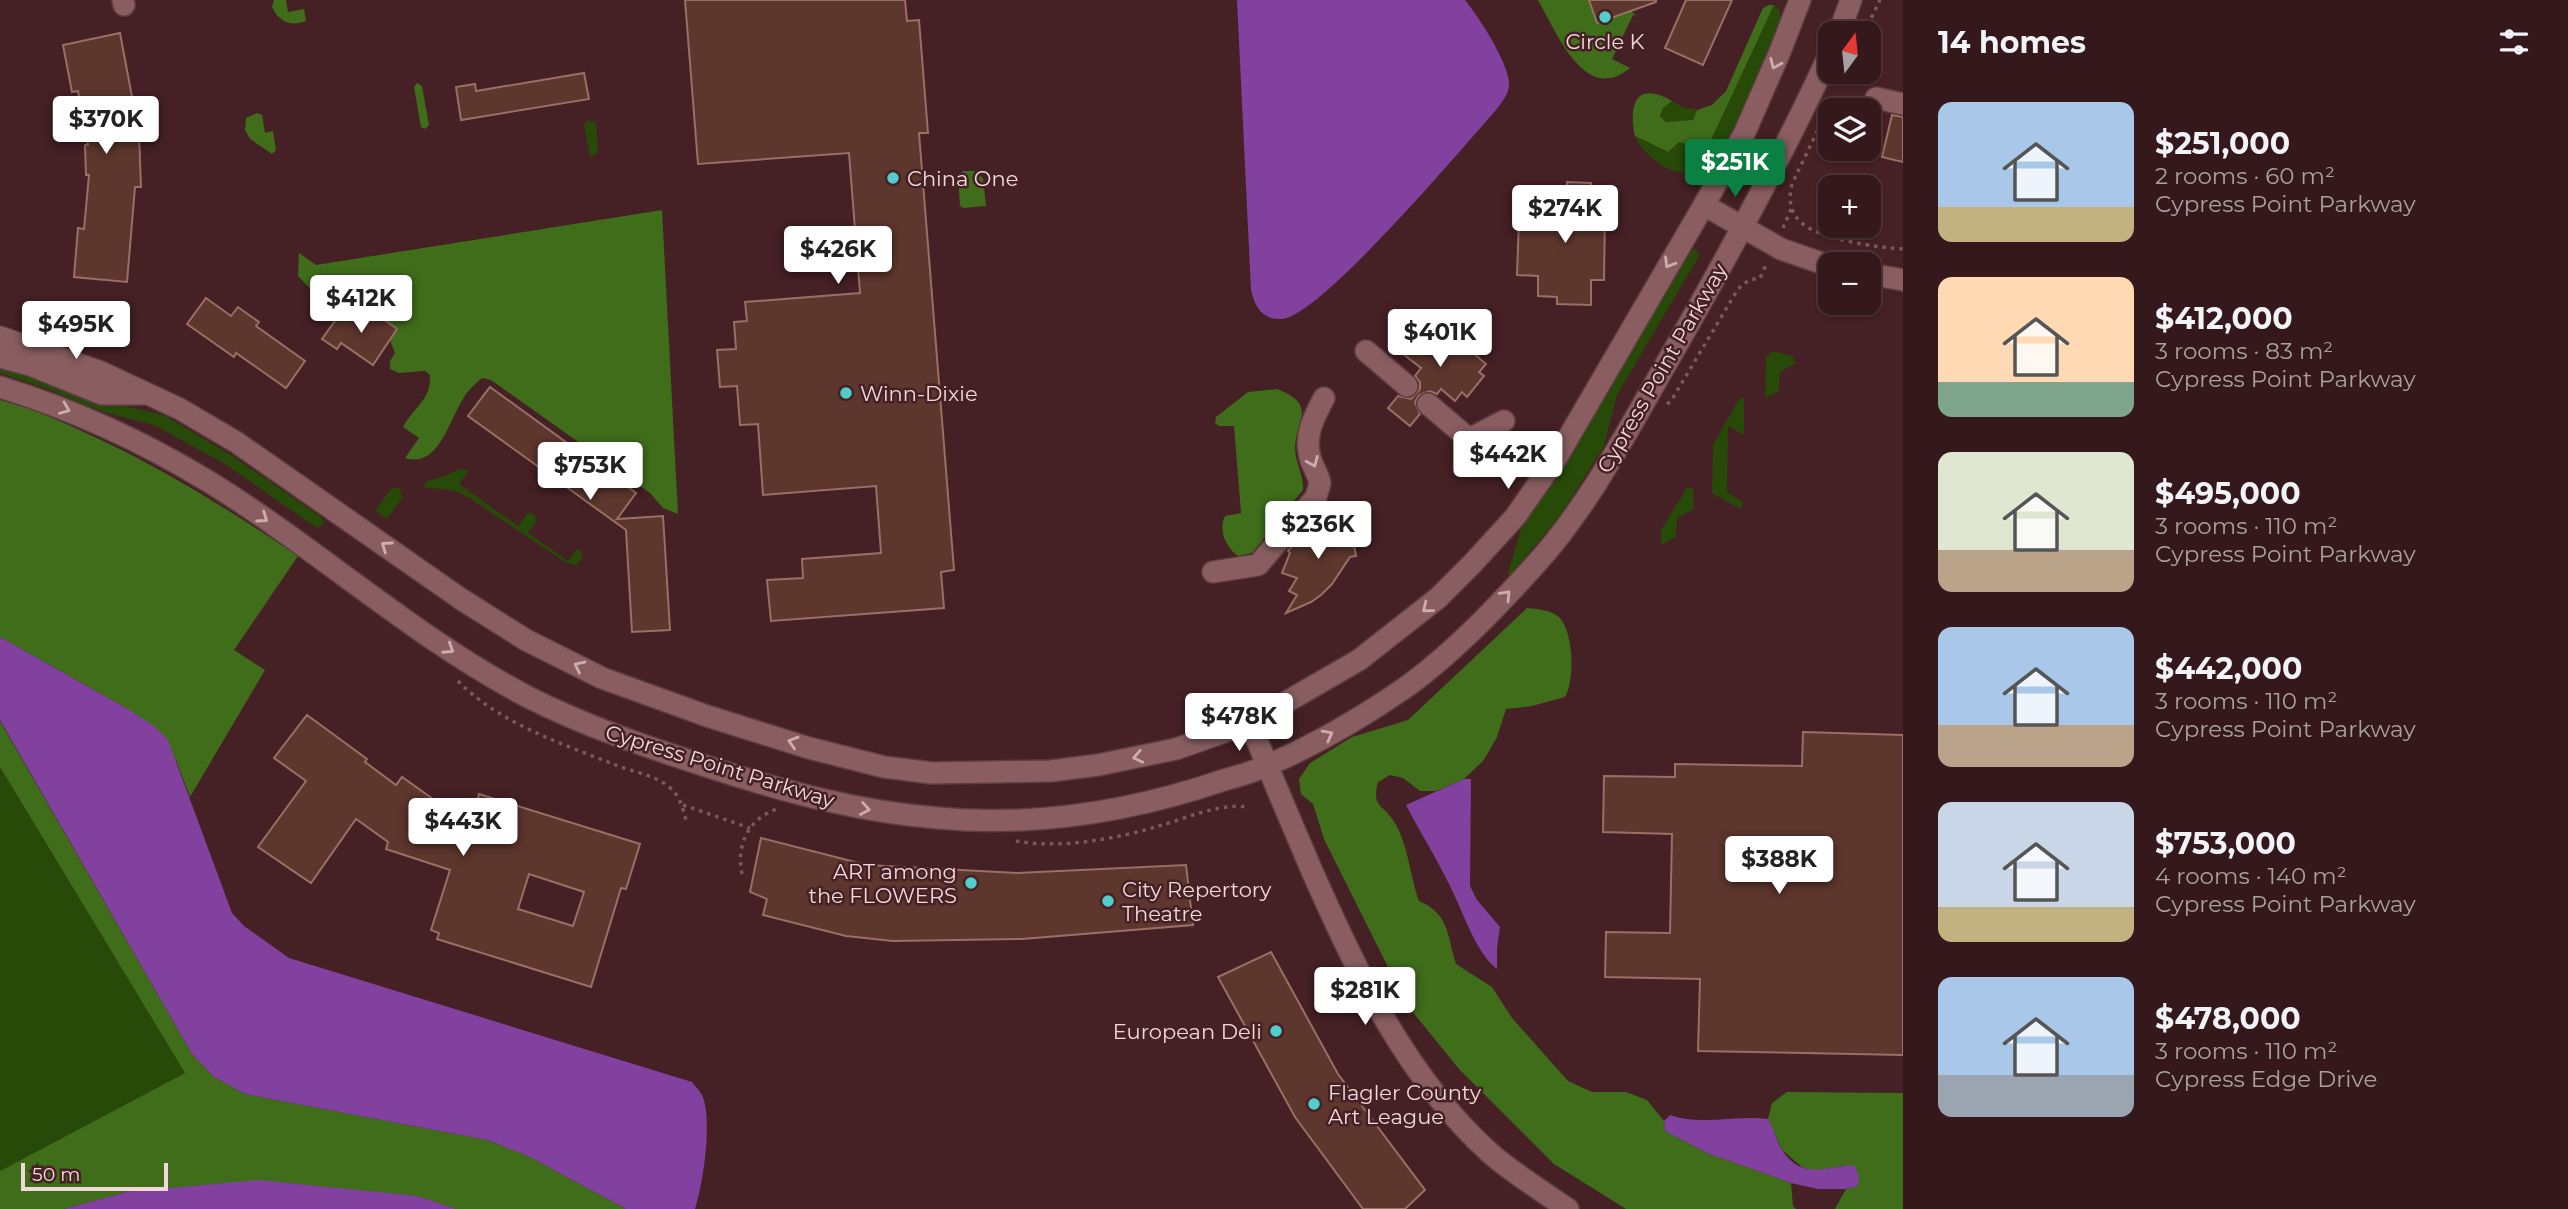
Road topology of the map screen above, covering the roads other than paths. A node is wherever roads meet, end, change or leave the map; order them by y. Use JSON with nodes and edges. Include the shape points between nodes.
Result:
{"nodes":[{"id":1,"x":1800,"y":0,"type":"edge"},
{"id":2,"x":1851,"y":0,"type":"edge"},
{"id":3,"x":1843,"y":21,"type":"edge"},
{"id":4,"x":1818,"y":77,"type":"edge"},
{"id":5,"x":1881,"y":99,"type":"edge"},
{"id":6,"x":1903,"y":104,"type":"edge"},
{"id":7,"x":1704,"y":205,"type":"junction"},
{"id":8,"x":1743,"y":229,"type":"junction"},
{"id":9,"x":1818,"y":262,"type":"edge"},
{"id":10,"x":1881,"y":276,"type":"edge"},
{"id":11,"x":1903,"y":280,"type":"edge"},
{"id":12,"x":0,"y":337,"type":"edge"},
{"id":13,"x":1366,"y":352,"type":"dead end"},
{"id":14,"x":0,"y":357,"type":"edge"},
{"id":15,"x":1407,"y":386,"type":"dead end"},
{"id":16,"x":0,"y":387,"type":"edge"},
{"id":17,"x":149,"y":394,"type":"junction"},
{"id":18,"x":1324,"y":398,"type":"dead end"},
{"id":19,"x":1428,"y":404,"type":"dead end"},
{"id":20,"x":1504,"y":421,"type":"dead end"},
{"id":21,"x":1213,"y":572,"type":"dead end"},
{"id":22,"x":1250,"y":723,"type":"junction"},
{"id":23,"x":1267,"y":766,"type":"junction"},
{"id":24,"x":1568,"y":1209,"type":"edge"}],
"edges":[{"from":1,"to":7,"type":"street","name":"Cypress Point Parkway","one_way":true,"via":[[1744,134]]},
{"from":2,"to":3,"type":"street"},
{"from":4,"to":8,"type":"street","name":"Cypress Point Parkway"},
{"from":5,"to":6,"type":"street"},
{"from":7,"to":8,"type":"street"},
{"from":7,"to":22,"type":"street","name":"Cypress Point Parkway","one_way":true,"via":[[1557,457],[1515,517],[1438,598],[1396,633],[1359,660]]},
{"from":8,"to":9,"type":"street"},
{"from":23,"to":8,"type":"street","name":"Cypress Point Parkway","one_way":true,"via":[[1335,731],[1413,682],[1466,637],[1535,565],[1558,539],[1621,442]]},
{"from":10,"to":11,"type":"street"},
{"from":12,"to":17,"type":"street","name":"Cypress Point Parkway","via":[[102,372]]},
{"from":13,"to":15,"type":"street"},
{"from":14,"to":17,"type":"street","via":[[102,394]]},
{"from":16,"to":23,"type":"street","name":"Cypress Point Parkway","one_way":true,"via":[[84,417],[169,458],[261,516],[439,643],[532,698],[612,734],[764,784],[864,809],[995,820],[1136,805]]},
{"from":22,"to":17,"type":"street","name":"Cypress Point Parkway","one_way":true,"via":[[1176,749],[1051,771],[932,773],[884,767],[809,748],[601,678],[526,640],[236,442]]},
{"from":18,"to":21,"type":"street","one_way":true,"via":[[1308,438],[1320,483],[1315,497],[1258,565]]},
{"from":19,"to":20,"type":"street","via":[[1469,439]]},
{"from":22,"to":23,"type":"street"},
{"from":23,"to":24,"type":"street","via":[[1341,936],[1398,1042],[1427,1083],[1491,1153]]}]}
